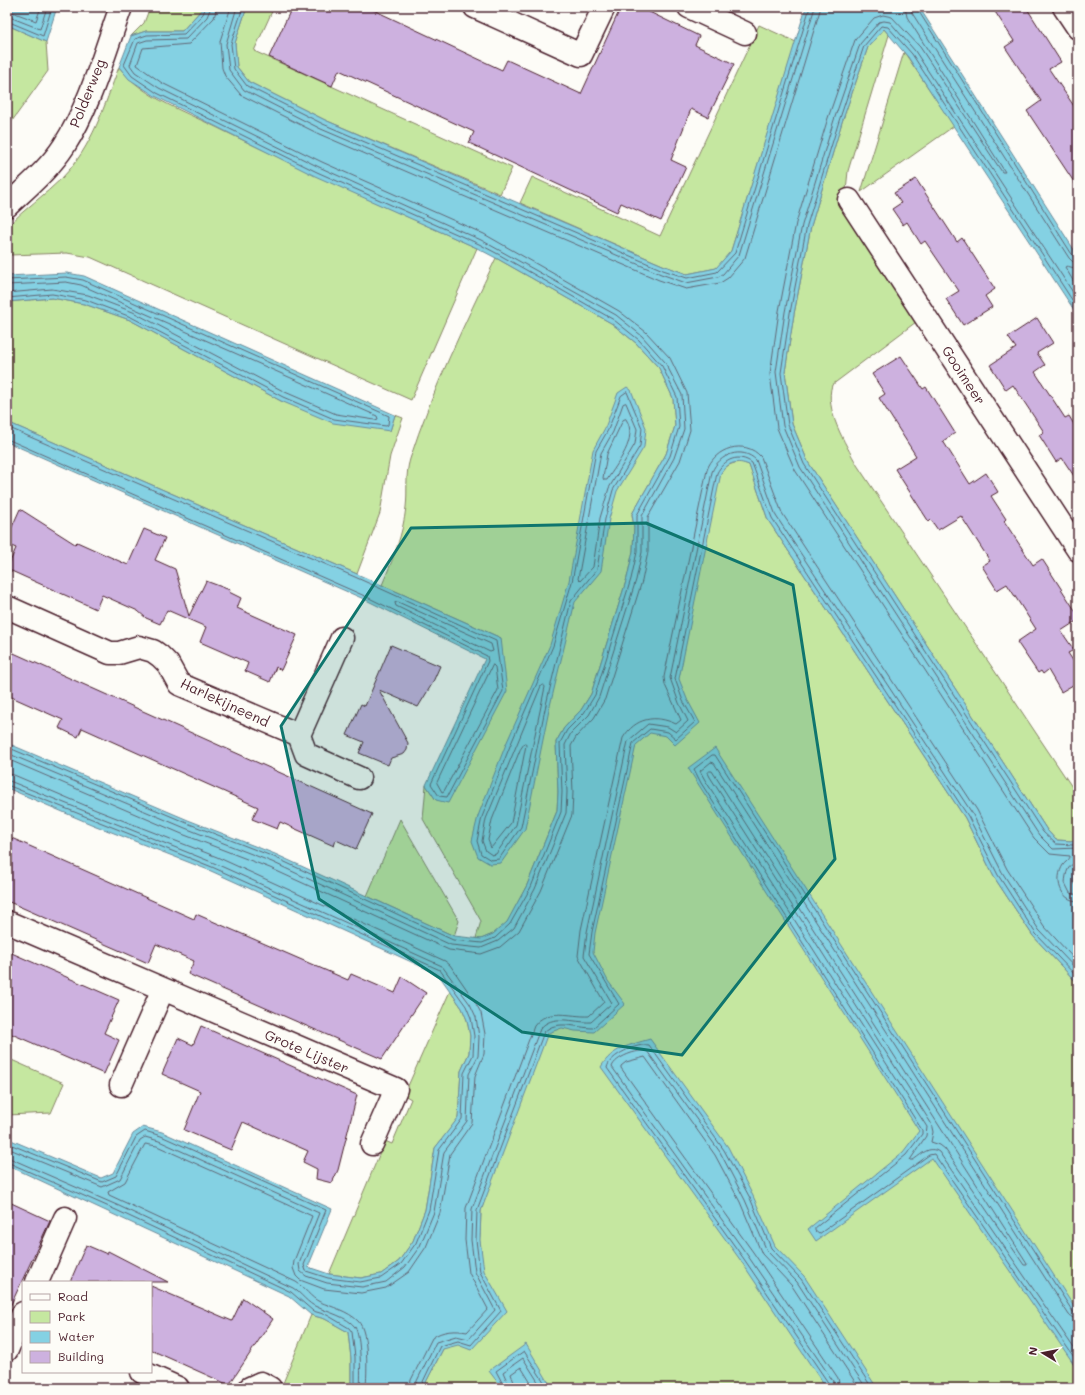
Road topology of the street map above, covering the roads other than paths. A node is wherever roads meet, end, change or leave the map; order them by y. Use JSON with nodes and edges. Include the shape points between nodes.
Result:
{"nodes":[{"id":1,"x":121,"y":7,"type":"edge"},
{"id":2,"x":475,"y":7,"type":"edge"},
{"id":3,"x":604,"y":7,"type":"edge"},
{"id":4,"x":689,"y":7,"type":"edge"},
{"id":5,"x":1064,"y":7,"type":"edge"},
{"id":6,"x":1078,"y":28,"type":"edge"},
{"id":7,"x":745,"y":33,"type":"dead end"},
{"id":8,"x":849,"y":200,"type":"dead end"},
{"id":9,"x":7,"y":206,"type":"edge"},
{"id":10,"x":1078,"y":550,"type":"edge"},
{"id":11,"x":7,"y":607,"type":"edge"},
{"id":12,"x":342,"y":638,"type":"dead end"},
{"id":13,"x":299,"y":735,"type":"junction"},
{"id":14,"x":359,"y":778,"type":"dead end"},
{"id":15,"x":7,"y":922,"type":"edge"},
{"id":16,"x":163,"y":989,"type":"junction"},
{"id":17,"x":121,"y":1085,"type":"dead end"},
{"id":18,"x":372,"y":1144,"type":"dead end"},
{"id":19,"x":65,"y":1218,"type":"dead end"},
{"id":20,"x":37,"y":1281,"type":"edge"},
{"id":21,"x":18,"y":1321,"type":"edge"},
{"id":22,"x":7,"y":1350,"type":"edge"},
{"id":23,"x":144,"y":1373,"type":"edge"},
{"id":24,"x":178,"y":1388,"type":"edge"},
{"id":25,"x":250,"y":1388,"type":"edge"},
{"id":26,"x":270,"y":1388,"type":"edge"}],
"edges":[{"from":1,"to":9,"type":"street","name":"Polderweg","via":[[79,120],[45,170]]},
{"from":2,"to":3,"type":"street","via":[[581,55]]},
{"from":4,"to":7,"type":"street"},
{"from":5,"to":6,"type":"street"},
{"from":8,"to":10,"type":"street","name":"Gooimeer"},
{"from":11,"to":13,"type":"street","name":"Harlekijneend","via":[[110,653],[139,647],[153,651],[168,664],[180,684]]},
{"from":12,"to":13,"type":"street"},
{"from":13,"to":14,"type":"street","via":[[306,754]]},
{"from":15,"to":16,"type":"street","name":"Grote Lijster"},
{"from":16,"to":17,"type":"street"},
{"from":16,"to":18,"type":"street","name":"Grote Lijster","via":[[396,1088]]},
{"from":19,"to":20,"type":"street"},
{"from":21,"to":22,"type":"street"},
{"from":23,"to":24,"type":"street"},
{"from":25,"to":26,"type":"street","via":[[261,1383]]}]}
